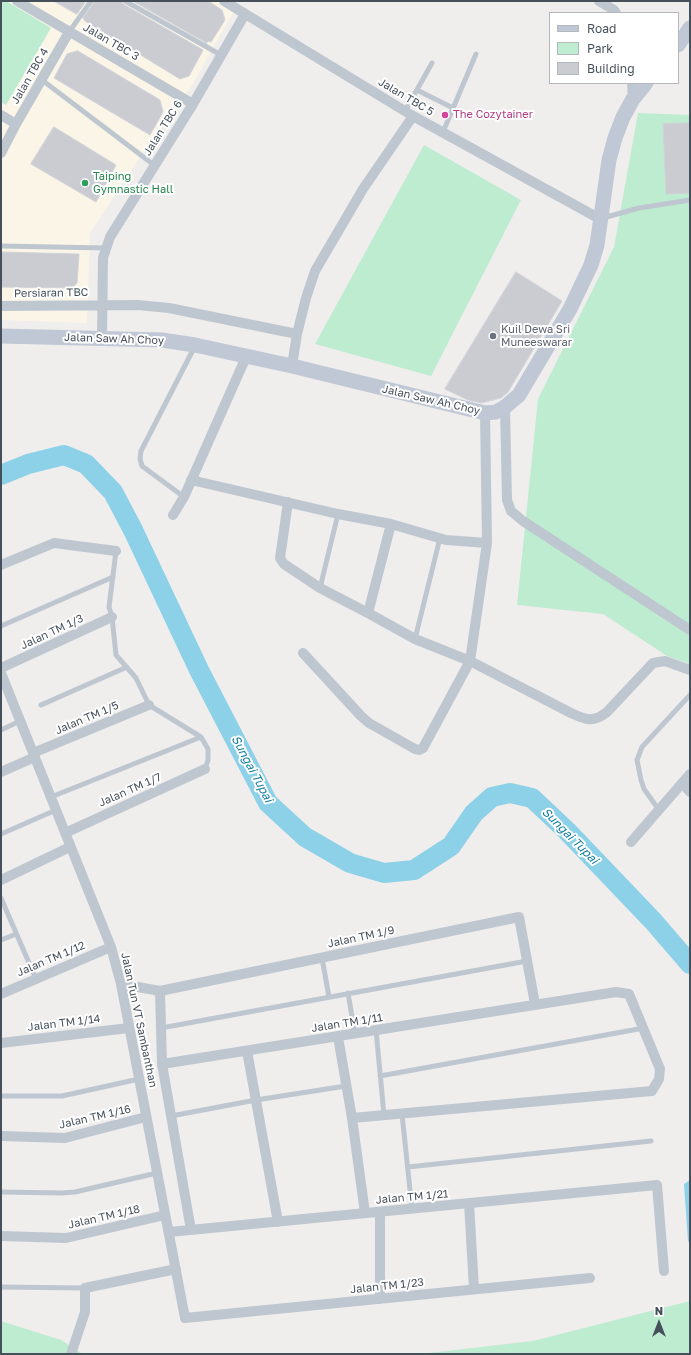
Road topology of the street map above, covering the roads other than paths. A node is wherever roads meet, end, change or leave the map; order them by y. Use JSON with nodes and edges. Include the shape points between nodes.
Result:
{"nodes":[{"id":1,"x":17,"y":1,"type":"edge"},
{"id":2,"x":91,"y":1,"type":"edge"},
{"id":3,"x":125,"y":1,"type":"edge"},
{"id":4,"x":224,"y":1,"type":"edge"},
{"id":5,"x":599,"y":1,"type":"edge"},
{"id":6,"x":615,"y":12,"type":"edge"},
{"id":7,"x":245,"y":14,"type":"junction"},
{"id":8,"x":690,"y":28,"type":"edge"},
{"id":9,"x":69,"y":32,"type":"junction"},
{"id":10,"x":679,"y":44,"type":"edge"},
{"id":11,"x":476,"y":54,"type":"dead end"},
{"id":12,"x":220,"y":55,"type":"junction"},
{"id":13,"x":432,"y":63,"type":"dead end"},
{"id":14,"x":42,"y":80,"type":"junction"},
{"id":15,"x":632,"y":84,"type":"edge"},
{"id":16,"x":645,"y":84,"type":"edge"},
{"id":17,"x":417,"y":90,"type":"junction"},
{"id":18,"x":633,"y":100,"type":"junction"},
{"id":19,"x":193,"y":104,"type":"junction"},
{"id":20,"x":453,"y":108,"type":"junction"},
{"id":21,"x":409,"y":113,"type":"junction"},
{"id":22,"x":1,"y":115,"type":"edge"},
{"id":23,"x":16,"y":124,"type":"junction"},
{"id":24,"x":443,"y":132,"type":"junction"},
{"id":25,"x":1,"y":153,"type":"edge"},
{"id":26,"x":154,"y":165,"type":"junction"},
{"id":27,"x":690,"y":200,"type":"edge"},
{"id":28,"x":600,"y":219,"type":"junction"},
{"id":29,"x":1,"y":246,"type":"edge"},
{"id":30,"x":106,"y":248,"type":"junction"},
{"id":31,"x":102,"y":305,"type":"junction"},
{"id":32,"x":1,"y":306,"type":"edge"},
{"id":33,"x":297,"y":334,"type":"junction"},
{"id":34,"x":1,"y":336,"type":"edge"},
{"id":35,"x":102,"y":338,"type":"junction"},
{"id":36,"x":195,"y":345,"type":"junction"},
{"id":37,"x":246,"y":357,"type":"junction"},
{"id":38,"x":292,"y":366,"type":"junction"},
{"id":39,"x":505,"y":407,"type":"junction"},
{"id":40,"x":485,"y":413,"type":"junction"},
{"id":41,"x":191,"y":480,"type":"junction"},
{"id":42,"x":184,"y":497,"type":"junction"},
{"id":43,"x":288,"y":502,"type":"junction"},
{"id":44,"x":338,"y":514,"type":"junction"},
{"id":45,"x":173,"y":515,"type":"dead end"},
{"id":46,"x":391,"y":524,"type":"junction"},
{"id":47,"x":440,"y":538,"type":"junction"},
{"id":48,"x":487,"y":543,"type":"junction"},
{"id":49,"x":116,"y":551,"type":"joint"},
{"id":50,"x":1,"y":565,"type":"edge"},
{"id":51,"x":113,"y":577,"type":"junction"},
{"id":52,"x":320,"y":588,"type":"junction"},
{"id":53,"x":368,"y":613,"type":"junction"},
{"id":54,"x":112,"y":617,"type":"junction"},
{"id":55,"x":1,"y":626,"type":"edge"},
{"id":56,"x":690,"y":630,"type":"edge"},
{"id":57,"x":415,"y":640,"type":"junction"},
{"id":58,"x":303,"y":653,"type":"dead end"},
{"id":59,"x":470,"y":661,"type":"junction"},
{"id":60,"x":127,"y":667,"type":"junction"},
{"id":61,"x":1,"y":668,"type":"edge"},
{"id":62,"x":690,"y":670,"type":"edge"},
{"id":63,"x":1,"y":673,"type":"edge"},
{"id":64,"x":690,"y":695,"type":"edge"},
{"id":65,"x":41,"y":705,"type":"dead end"},
{"id":66,"x":149,"y":705,"type":"junction"},
{"id":67,"x":20,"y":721,"type":"junction"},
{"id":68,"x":1,"y":730,"type":"edge"},
{"id":69,"x":201,"y":737,"type":"junction"},
{"id":70,"x":34,"y":755,"type":"junction"},
{"id":71,"x":205,"y":769,"type":"joint"},
{"id":72,"x":1,"y":772,"type":"edge"},
{"id":73,"x":690,"y":774,"type":"edge"},
{"id":74,"x":682,"y":783,"type":"junction"},
{"id":75,"x":690,"y":792,"type":"edge"},
{"id":76,"x":51,"y":797,"type":"junction"},
{"id":77,"x":56,"y":810,"type":"junction"},
{"id":78,"x":659,"y":810,"type":"junction"},
{"id":79,"x":65,"y":833,"type":"junction"},
{"id":80,"x":1,"y":834,"type":"edge"},
{"id":81,"x":631,"y":842,"type":"dead end"},
{"id":82,"x":70,"y":847,"type":"junction"},
{"id":83,"x":1,"y":880,"type":"edge"},
{"id":84,"x":1,"y":898,"type":"edge"},
{"id":85,"x":16,"y":934,"type":"junction"},
{"id":86,"x":1,"y":940,"type":"edge"},
{"id":87,"x":111,"y":947,"type":"junction"},
{"id":88,"x":322,"y":958,"type":"junction"},
{"id":89,"x":527,"y":961,"type":"junction"},
{"id":90,"x":36,"y":979,"type":"junction"},
{"id":91,"x":121,"y":984,"type":"junction"},
{"id":92,"x":160,"y":991,"type":"junction"},
{"id":93,"x":348,"y":993,"type":"junction"},
{"id":94,"x":1,"y":994,"type":"edge"},
{"id":95,"x":329,"y":997,"type":"junction"},
{"id":96,"x":535,"y":1004,"type":"junction"},
{"id":97,"x":129,"y":1028,"type":"junction"},
{"id":98,"x":161,"y":1028,"type":"junction"},
{"id":99,"x":644,"y":1028,"type":"junction"},
{"id":100,"x":376,"y":1030,"type":"junction"},
{"id":101,"x":356,"y":1034,"type":"junction"},
{"id":102,"x":338,"y":1036,"type":"junction"},
{"id":103,"x":1,"y":1042,"type":"edge"},
{"id":104,"x":247,"y":1050,"type":"junction"},
{"id":105,"x":162,"y":1064,"type":"junction"},
{"id":106,"x":380,"y":1076,"type":"junction"},
{"id":107,"x":139,"y":1079,"type":"junction"},
{"id":108,"x":346,"y":1086,"type":"junction"},
{"id":109,"x":1,"y":1096,"type":"edge"},
{"id":110,"x":256,"y":1100,"type":"junction"},
{"id":111,"x":402,"y":1114,"type":"junction"},
{"id":112,"x":171,"y":1116,"type":"junction"},
{"id":113,"x":384,"y":1116,"type":"junction"},
{"id":114,"x":146,"y":1117,"type":"junction"},
{"id":115,"x":352,"y":1118,"type":"junction"},
{"id":116,"x":1,"y":1136,"type":"edge"},
{"id":117,"x":651,"y":1141,"type":"dead end"},
{"id":118,"x":408,"y":1167,"type":"junction"},
{"id":119,"x":157,"y":1174,"type":"junction"},
{"id":120,"x":1,"y":1192,"type":"edge"},
{"id":121,"x":469,"y":1203,"type":"junction"},
{"id":122,"x":412,"y":1209,"type":"junction"},
{"id":123,"x":380,"y":1212,"type":"junction"},
{"id":124,"x":365,"y":1213,"type":"junction"},
{"id":125,"x":165,"y":1216,"type":"junction"},
{"id":126,"x":278,"y":1222,"type":"junction"},
{"id":127,"x":191,"y":1230,"type":"junction"},
{"id":128,"x":169,"y":1232,"type":"junction"},
{"id":129,"x":1,"y":1236,"type":"edge"},
{"id":130,"x":176,"y":1269,"type":"junction"},
{"id":131,"x":664,"y":1270,"type":"dead end"},
{"id":132,"x":590,"y":1278,"type":"dead end"},
{"id":133,"x":1,"y":1287,"type":"edge"},
{"id":134,"x":85,"y":1288,"type":"junction"},
{"id":135,"x":474,"y":1289,"type":"junction"},
{"id":136,"x":380,"y":1298,"type":"junction"},
{"id":137,"x":185,"y":1318,"type":"joint"},
{"id":138,"x":71,"y":1354,"type":"edge"}],
"edges":[{"from":1,"to":9,"type":"street","name":"Jalan TBC 3"},
{"from":2,"to":9,"type":"lane"},
{"from":3,"to":12,"type":"lane"},
{"from":4,"to":7,"type":"street","name":"Jalan TBC 5"},
{"from":5,"to":6,"type":"street"},
{"from":7,"to":12,"type":"street","name":"Jalan TBC 6"},
{"from":7,"to":21,"type":"street","name":"Jalan TBC 5"},
{"from":8,"to":10,"type":"street"},
{"from":9,"to":14,"type":"street","name":"Jalan TBC 4"},
{"from":9,"to":19,"type":"street","name":"Jalan TBC 3"},
{"from":11,"to":20,"type":"lane"},
{"from":12,"to":19,"type":"street","name":"Jalan TBC 6"},
{"from":13,"to":17,"type":"lane"},
{"from":14,"to":23,"type":"street","name":"Jalan TBC 4"},
{"from":14,"to":26,"type":"lane"},
{"from":15,"to":18,"type":"street"},
{"from":16,"to":18,"type":"street","name":"Jalan Saw Ah Choy"},
{"from":17,"to":20,"type":"lane"},
{"from":17,"to":21,"type":"lane"},
{"from":18,"to":28,"type":"street","name":"Jalan Saw Ah Choy","via":[[614,138]]},
{"from":19,"to":26,"type":"street","name":"Jalan TBC 6"},
{"from":20,"to":24,"type":"lane"},
{"from":21,"to":24,"type":"street","name":"Jalan TBC 5"},
{"from":21,"to":33,"type":"street","via":[[315,271]]},
{"from":22,"to":23,"type":"street"},
{"from":23,"to":25,"type":"street","name":"Jalan TBC 4"},
{"from":24,"to":28,"type":"street","name":"Jalan TBC 5"},
{"from":26,"to":30,"type":"street","name":"Jalan TBC 6","via":[[110,237]]},
{"from":27,"to":28,"type":"lane","via":[[639,208]]},
{"from":28,"to":39,"type":"street","name":"Jalan Saw Ah Choy","via":[[597,245],[591,265],[570,309],[519,395]]},
{"from":29,"to":30,"type":"lane"},
{"from":30,"to":31,"type":"street","name":"Jalan TBC 6","via":[[103,258]]},
{"from":31,"to":32,"type":"street","name":"Persiaran TBC"},
{"from":31,"to":33,"type":"street","name":"Persiaran TBC","via":[[169,308]]},
{"from":31,"to":35,"type":"street","name":"Jalan TBC 6"},
{"from":33,"to":38,"type":"street"},
{"from":34,"to":35,"type":"street","name":"Jalan Saw Ah Choy"},
{"from":35,"to":36,"type":"street","name":"Jalan Saw Ah Choy","via":[[162,340]]},
{"from":36,"to":37,"type":"street","name":"Jalan Saw Ah Choy"},
{"from":36,"to":42,"type":"lane","via":[[141,451],[140,459],[142,466]]},
{"from":37,"to":38,"type":"street","name":"Jalan Saw Ah Choy"},
{"from":37,"to":41,"type":"street"},
{"from":38,"to":40,"type":"street","name":"Jalan Saw Ah Choy"},
{"from":39,"to":40,"type":"street","name":"Jalan Saw Ah Choy","via":[[496,412]]},
{"from":39,"to":56,"type":"street","via":[[507,500],[511,511]]},
{"from":40,"to":48,"type":"street"},
{"from":41,"to":42,"type":"street"},
{"from":41,"to":43,"type":"street"},
{"from":42,"to":45,"type":"street"},
{"from":43,"to":44,"type":"street"},
{"from":43,"to":52,"type":"street","via":[[280,558],[284,564]]},
{"from":44,"to":46,"type":"street"},
{"from":44,"to":52,"type":"lane"},
{"from":46,"to":47,"type":"street"},
{"from":46,"to":53,"type":"street"},
{"from":47,"to":48,"type":"street"},
{"from":47,"to":57,"type":"lane"},
{"from":48,"to":59,"type":"street"},
{"from":49,"to":50,"type":"street","via":[[54,543]]},
{"from":49,"to":51,"type":"lane"},
{"from":51,"to":54,"type":"lane","via":[[109,607]]},
{"from":51,"to":55,"type":"lane"},
{"from":52,"to":53,"type":"street"},
{"from":53,"to":57,"type":"street"},
{"from":54,"to":60,"type":"lane","via":[[116,655]]},
{"from":54,"to":61,"type":"street","name":"Jalan TM 1/3"},
{"from":57,"to":59,"type":"street"},
{"from":58,"to":59,"type":"street","via":[[360,716],[419,750],[423,748]]},
{"from":59,"to":62,"type":"street","via":[[586,720],[607,712],[652,663],[665,661]]},
{"from":60,"to":65,"type":"lane"},
{"from":60,"to":66,"type":"lane","via":[[136,678]]},
{"from":63,"to":67,"type":"street","name":"Jalan Tun VT Sambanthan"},
{"from":64,"to":78,"type":"lane","via":[[642,747],[637,760],[644,790]]},
{"from":66,"to":69,"type":"lane"},
{"from":66,"to":70,"type":"street","name":"Jalan TM 1/5"},
{"from":67,"to":68,"type":"lane"},
{"from":67,"to":70,"type":"street","name":"Jalan Tun VT Sambanthan"},
{"from":69,"to":71,"type":"lane","via":[[208,749]]},
{"from":69,"to":76,"type":"lane"},
{"from":70,"to":72,"type":"street","name":"Jalan TM 1/5"},
{"from":70,"to":76,"type":"street","name":"Jalan Tun VT Sambanthan"},
{"from":71,"to":79,"type":"street","name":"Jalan TM 1/7"},
{"from":73,"to":74,"type":"street"},
{"from":74,"to":75,"type":"street"},
{"from":74,"to":78,"type":"street"},
{"from":76,"to":77,"type":"street","name":"Jalan Tun VT Sambanthan"},
{"from":77,"to":79,"type":"street","name":"Jalan Tun VT Sambanthan"},
{"from":77,"to":80,"type":"lane"},
{"from":78,"to":81,"type":"street"},
{"from":79,"to":82,"type":"street","name":"Jalan Tun VT Sambanthan"},
{"from":82,"to":83,"type":"street"},
{"from":82,"to":87,"type":"street","name":"Jalan Tun VT Sambanthan"},
{"from":84,"to":85,"type":"lane"},
{"from":85,"to":86,"type":"lane"},
{"from":85,"to":90,"type":"lane"},
{"from":87,"to":90,"type":"street","name":"Jalan TM 1/12"},
{"from":87,"to":91,"type":"street","name":"Jalan Tun VT Sambanthan"},
{"from":88,"to":89,"type":"street","name":"Jalan TM 1/9","via":[[520,917]]},
{"from":88,"to":92,"type":"street","name":"Jalan TM 1/9"},
{"from":88,"to":95,"type":"lane"},
{"from":89,"to":93,"type":"lane"},
{"from":89,"to":96,"type":"street","name":"Jalan TM 1/9"},
{"from":90,"to":94,"type":"street","name":"Jalan TM 1/12"},
{"from":91,"to":92,"type":"street","name":"Jalan TM 1/9"},
{"from":91,"to":97,"type":"street","name":"Jalan Tun VT Sambanthan"},
{"from":92,"to":98,"type":"street"},
{"from":93,"to":95,"type":"lane"},
{"from":93,"to":101,"type":"lane"},
{"from":95,"to":98,"type":"lane"},
{"from":96,"to":99,"type":"street","name":"Jalan TM 1/11","via":[[616,992],[629,994]]},
{"from":96,"to":100,"type":"street","name":"Jalan TM 1/11"},
{"from":97,"to":103,"type":"street","name":"Jalan TM 1/14"},
{"from":97,"to":107,"type":"street","name":"Jalan Tun VT Sambanthan"},
{"from":98,"to":105,"type":"street"},
{"from":99,"to":106,"type":"lane"},
{"from":99,"to":111,"type":"street","via":[[660,1069],[659,1079],[652,1091]]},
{"from":100,"to":101,"type":"street","name":"Jalan TM 1/11"},
{"from":100,"to":106,"type":"lane"},
{"from":101,"to":102,"type":"street","name":"Jalan TM 1/11"},
{"from":102,"to":104,"type":"street","name":"Jalan TM 1/11"},
{"from":102,"to":108,"type":"street"},
{"from":104,"to":105,"type":"street","name":"Jalan TM 1/11"},
{"from":104,"to":110,"type":"street"},
{"from":105,"to":112,"type":"street"},
{"from":106,"to":113,"type":"lane"},
{"from":107,"to":109,"type":"lane","via":[[62,1096]]},
{"from":107,"to":114,"type":"street","name":"Jalan Tun VT Sambanthan"},
{"from":108,"to":110,"type":"lane"},
{"from":108,"to":115,"type":"street"},
{"from":110,"to":112,"type":"lane"},
{"from":110,"to":126,"type":"street"},
{"from":111,"to":113,"type":"street"},
{"from":111,"to":118,"type":"lane"},
{"from":112,"to":127,"type":"street"},
{"from":113,"to":115,"type":"street"},
{"from":114,"to":116,"type":"street","name":"Jalan TM 1/16","via":[[65,1138]]},
{"from":114,"to":119,"type":"street","name":"Jalan Tun VT Sambanthan"},
{"from":115,"to":124,"type":"street"},
{"from":117,"to":118,"type":"lane"},
{"from":118,"to":122,"type":"lane"},
{"from":119,"to":120,"type":"lane","via":[[61,1194]]},
{"from":119,"to":125,"type":"street","name":"Jalan Tun VT Sambanthan"},
{"from":121,"to":122,"type":"street","name":"Jalan TM 1/21"},
{"from":121,"to":131,"type":"street","name":"Jalan TM 1/21","via":[[657,1185]]},
{"from":121,"to":135,"type":"street"},
{"from":122,"to":123,"type":"street","name":"Jalan TM 1/21"},
{"from":123,"to":124,"type":"street","name":"Jalan TM 1/21"},
{"from":123,"to":136,"type":"street"},
{"from":124,"to":126,"type":"street","name":"Jalan TM 1/21"},
{"from":125,"to":128,"type":"street","name":"Jalan Tun VT Sambanthan"},
{"from":125,"to":129,"type":"street","name":"Jalan TM 1/18","via":[[66,1238]]},
{"from":126,"to":127,"type":"street","name":"Jalan TM 1/21"},
{"from":127,"to":128,"type":"street","name":"Jalan TM 1/21"},
{"from":128,"to":130,"type":"street","name":"Jalan Tun VT Sambanthan"},
{"from":130,"to":134,"type":"street"},
{"from":130,"to":137,"type":"street","name":"Jalan Tun VT Sambanthan"},
{"from":132,"to":135,"type":"street","name":"Jalan TM 1/23"},
{"from":133,"to":134,"type":"lane"},
{"from":134,"to":138,"type":"street","via":[[85,1312]]},
{"from":135,"to":136,"type":"street","name":"Jalan TM 1/23"},
{"from":136,"to":137,"type":"street","name":"Jalan TM 1/23"}]}
